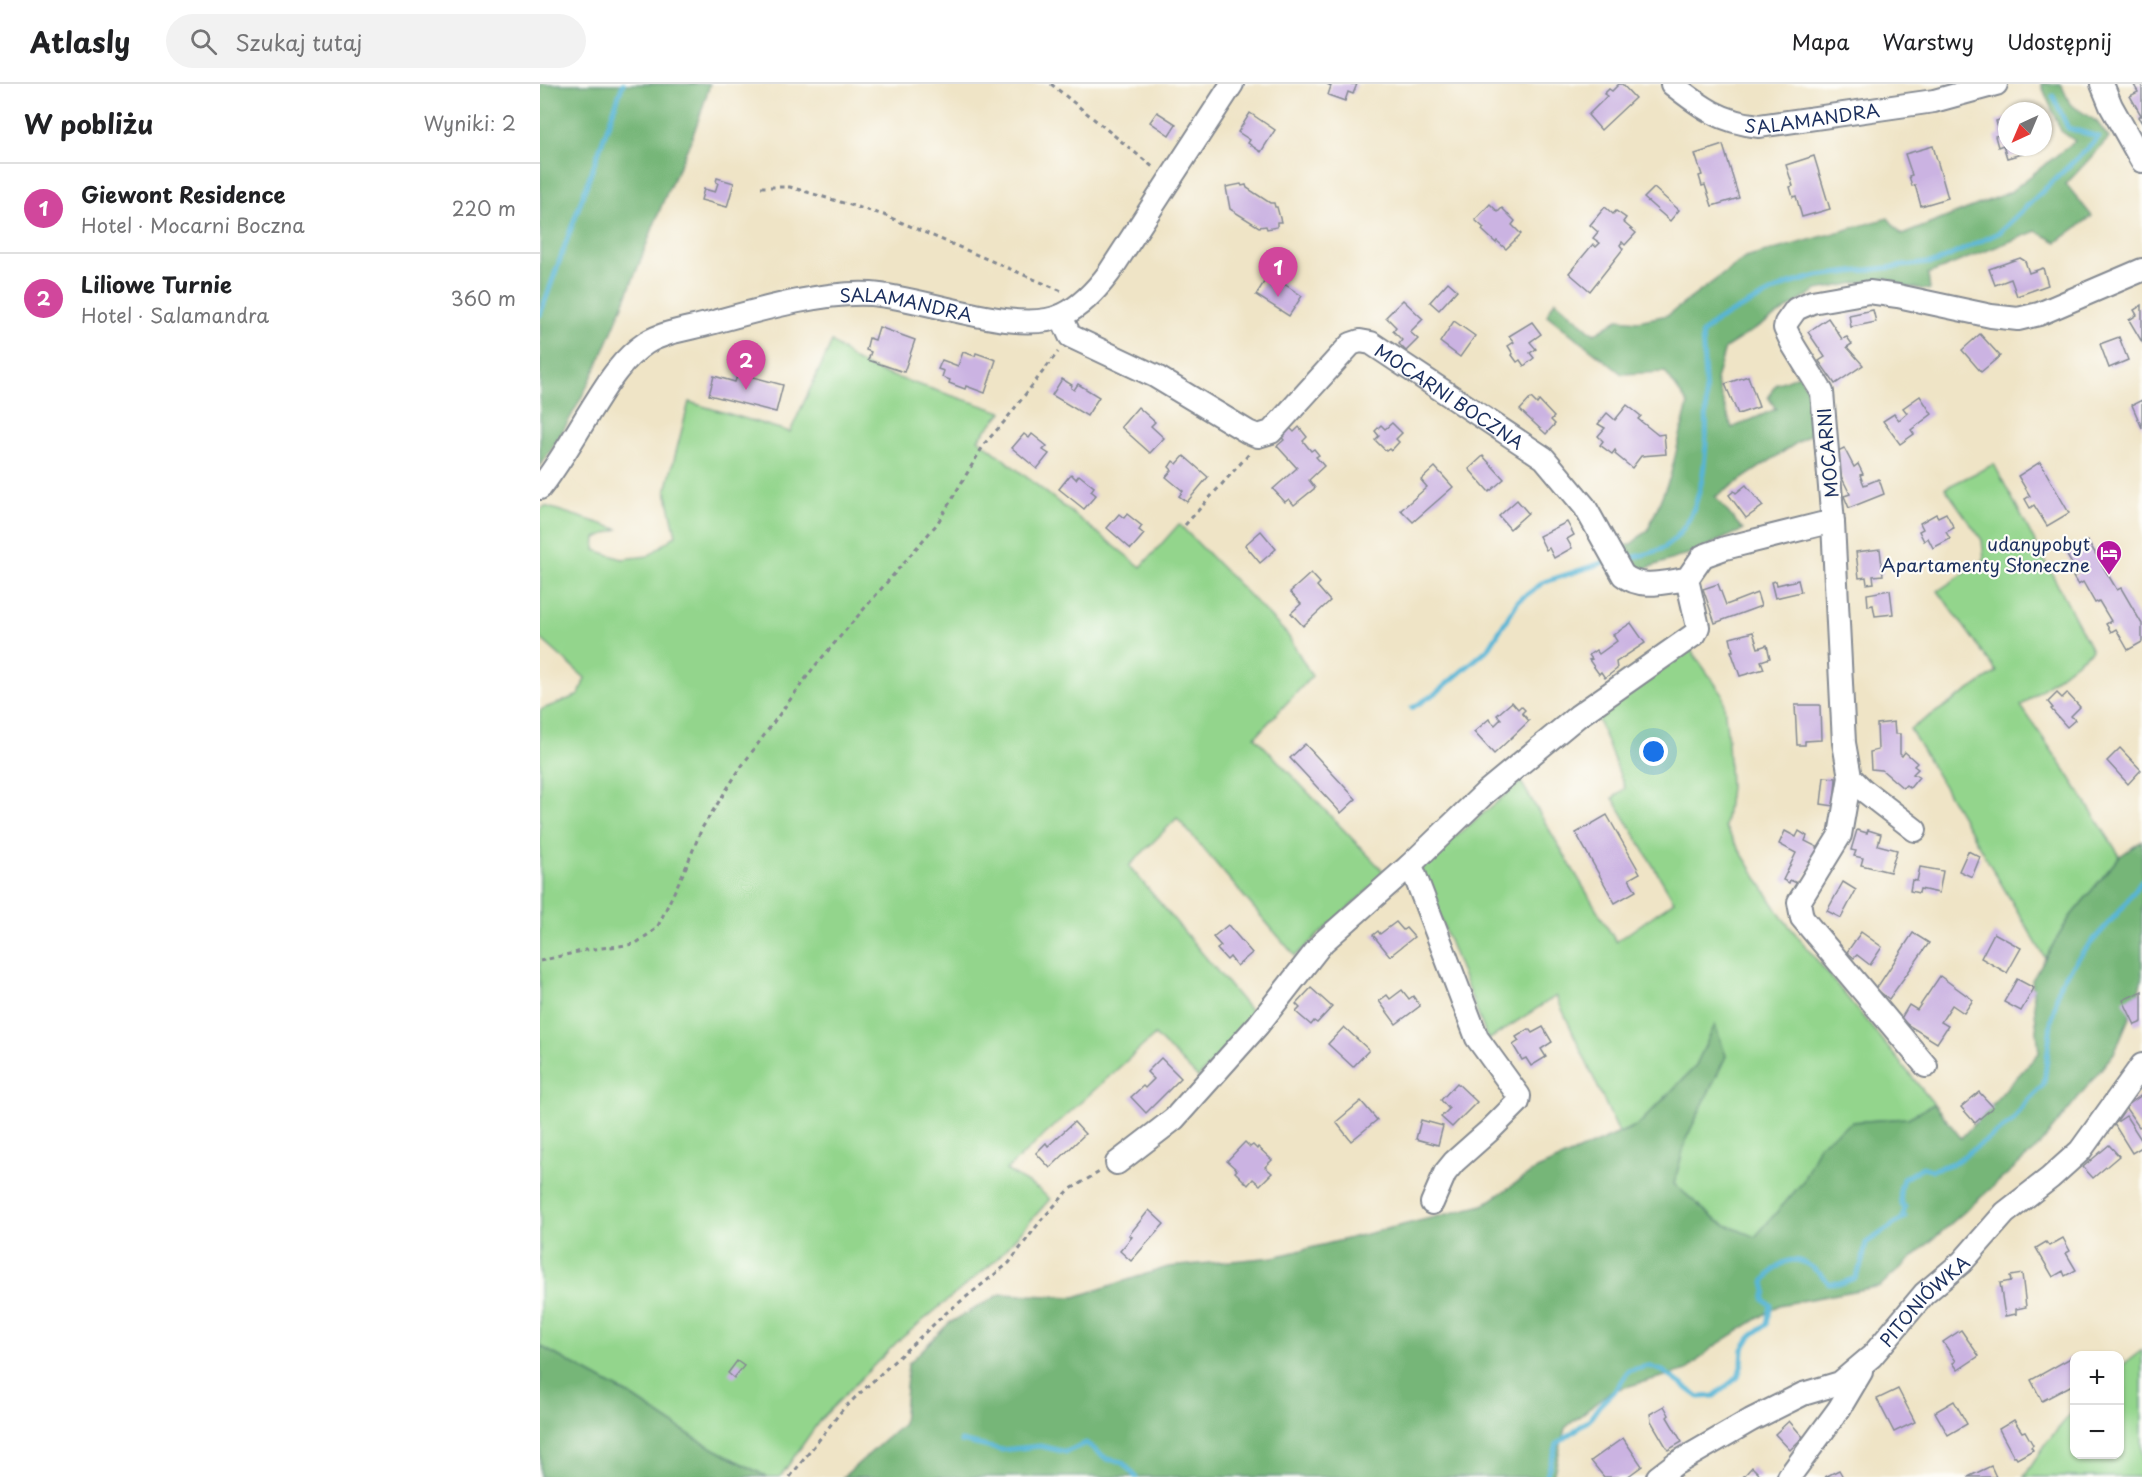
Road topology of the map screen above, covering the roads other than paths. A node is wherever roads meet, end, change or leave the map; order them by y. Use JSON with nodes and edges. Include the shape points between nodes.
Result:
{"nodes":[{"id":1,"x":1232,"y":84,"type":"edge"},
{"id":2,"x":1672,"y":84,"type":"edge"},
{"id":3,"x":1996,"y":84,"type":"edge"},
{"id":4,"x":2102,"y":84,"type":"edge"},
{"id":5,"x":2142,"y":161,"type":"edge"},
{"id":6,"x":2142,"y":270,"type":"edge"},
{"id":7,"x":1070,"y":319,"type":"junction"},
{"id":8,"x":540,"y":488,"type":"edge"},
{"id":9,"x":1833,"y":523,"type":"junction"},
{"id":10,"x":1687,"y":579,"type":"junction"},
{"id":11,"x":1850,"y":777,"type":"junction"},
{"id":12,"x":1915,"y":830,"type":"dead end"},
{"id":13,"x":1409,"y":866,"type":"junction"},
{"id":14,"x":2142,"y":1065,"type":"edge"},
{"id":15,"x":1926,"y":1066,"type":"dead end"},
{"id":16,"x":1117,"y":1163,"type":"road end"},
{"id":17,"x":1432,"y":1203,"type":"dead end"},
{"id":18,"x":1872,"y":1356,"type":"junction"},
{"id":19,"x":1658,"y":1477,"type":"edge"},
{"id":20,"x":1789,"y":1477,"type":"edge"}],
"edges":[{"from":1,"to":7,"type":"street","via":[[1109,273]]},
{"from":2,"to":3,"type":"street","name":"SALAMANDRA","via":[[1715,115],[1759,126],[1934,101]]},
{"from":4,"to":5,"type":"street"},
{"from":6,"to":9,"type":"street","name":"MOCARNI","via":[[2039,314],[2018,319],[1869,292],[1812,302],[1796,309],[1785,328],[1822,392]]},
{"from":7,"to":8,"type":"street","name":"SALAMANDRA","via":[[1013,322],[892,296],[844,294],[662,335],[634,352],[620,367]]},
{"from":7,"to":10,"type":"street","name":"MOCARNI BOCZNA","via":[[1255,436],[1271,432],[1351,344],[1371,343],[1544,458],[1585,507],[1623,575],[1632,582],[1648,585]]},
{"from":9,"to":10,"type":"street","via":[[1703,556]]},
{"from":9,"to":11,"type":"street","name":"MOCARNI","via":[[1844,743]]},
{"from":10,"to":13,"type":"street","via":[[1698,627],[1695,634],[1578,716],[1486,792]]},
{"from":11,"to":12,"type":"street"},
{"from":11,"to":15,"type":"street","name":"MOCARNI","via":[[1840,835],[1799,903],[1802,918]]},
{"from":13,"to":16,"type":"street","via":[[1323,942],[1258,1025],[1174,1119]]},
{"from":13,"to":17,"type":"street","via":[[1477,1038],[1519,1096],[1518,1102],[1445,1173]]},
{"from":14,"to":18,"type":"street","name":"PITONIÓWKA","via":[[2080,1151],[2005,1214],[1962,1262],[1924,1294]]},
{"from":18,"to":19,"type":"street","name":"PITONIÓWKA","via":[[1840,1383],[1803,1394],[1751,1420]]},
{"from":18,"to":20,"type":"street"}]}
